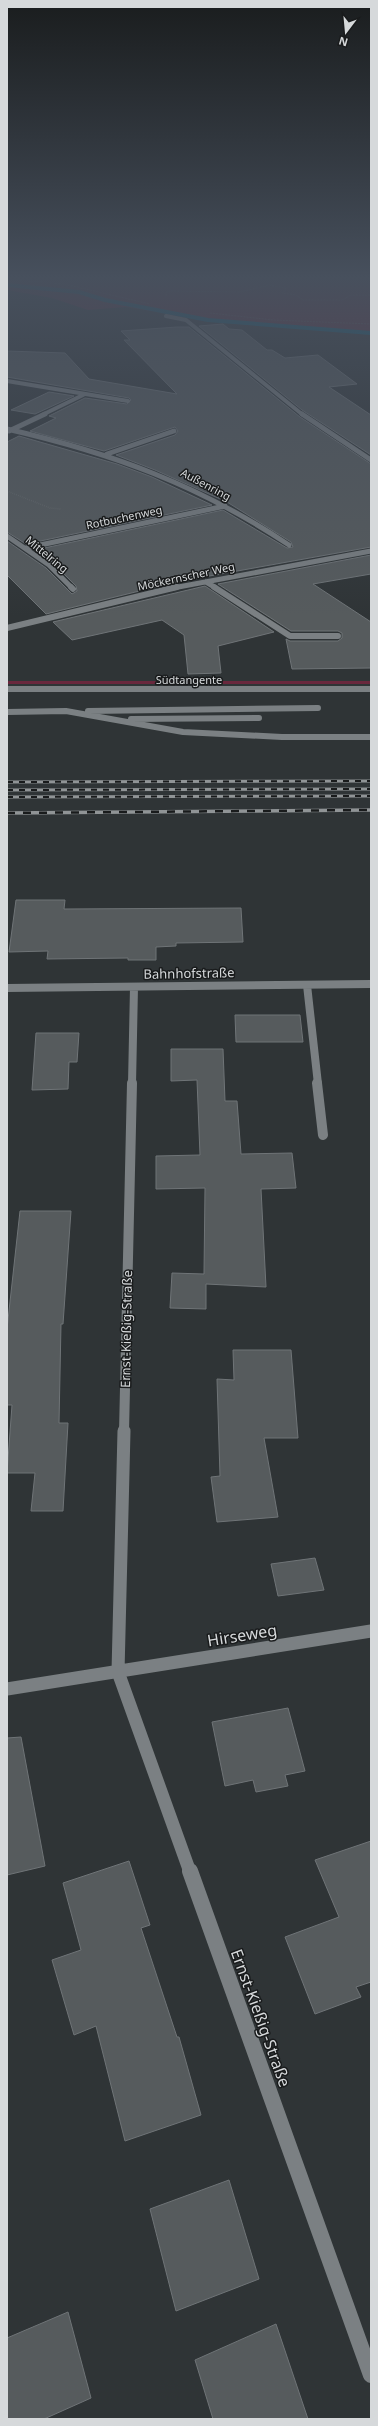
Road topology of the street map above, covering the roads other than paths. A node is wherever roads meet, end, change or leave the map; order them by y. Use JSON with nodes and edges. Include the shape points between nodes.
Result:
{"nodes":[{"id":1,"x":57,"y":390,"type":"edge"},
{"id":2,"x":273,"y":390,"type":"edge"},
{"id":3,"x":83,"y":395,"type":"junction"},
{"id":4,"x":128,"y":401,"type":"dead end"},
{"id":5,"x":8,"y":430,"type":"edge"},
{"id":6,"x":174,"y":431,"type":"dead end"},
{"id":7,"x":108,"y":454,"type":"junction"},
{"id":8,"x":371,"y":460,"type":"edge"},
{"id":9,"x":225,"y":506,"type":"junction"},
{"id":10,"x":7,"y":536,"type":"edge"},
{"id":11,"x":289,"y":545,"type":"dead end"},
{"id":12,"x":26,"y":548,"type":"junction"},
{"id":13,"x":371,"y":551,"type":"edge"},
{"id":14,"x":206,"y":582,"type":"junction"},
{"id":15,"x":73,"y":589,"type":"dead end"},
{"id":16,"x":7,"y":628,"type":"edge"},
{"id":17,"x":338,"y":636,"type":"dead end"},
{"id":18,"x":7,"y":689,"type":"edge"},
{"id":19,"x":371,"y":689,"type":"edge"},
{"id":20,"x":318,"y":708,"type":"dead end"},
{"id":21,"x":66,"y":711,"type":"junction"},
{"id":22,"x":7,"y":712,"type":"edge"},
{"id":23,"x":259,"y":718,"type":"dead end"},
{"id":24,"x":109,"y":719,"type":"junction"},
{"id":25,"x":371,"y":736,"type":"edge"},
{"id":26,"x":371,"y":984,"type":"edge"},
{"id":27,"x":307,"y":985,"type":"junction"},
{"id":28,"x":134,"y":987,"type":"junction"},
{"id":29,"x":7,"y":988,"type":"edge"},
{"id":30,"x":323,"y":1135,"type":"dead end"},
{"id":31,"x":371,"y":1631,"type":"edge"},
{"id":32,"x":118,"y":1672,"type":"junction"},
{"id":33,"x":7,"y":1689,"type":"edge"},
{"id":34,"x":371,"y":2375,"type":"edge"}],
"edges":[{"from":1,"to":3,"type":"street"},
{"from":2,"to":8,"type":"street","via":[[307,418]]},
{"from":3,"to":4,"type":"street"},
{"from":3,"to":5,"type":"street"},
{"from":5,"to":7,"type":"street","name":"Außenring"},
{"from":6,"to":7,"type":"street"},
{"from":7,"to":9,"type":"street","name":"Außenring","via":[[179,481]]},
{"from":9,"to":11,"type":"street","name":"Außenring"},
{"from":9,"to":12,"type":"street","name":"Rotbuchenweg"},
{"from":10,"to":12,"type":"street","name":"Mittelring"},
{"from":12,"to":15,"type":"street","name":"Mittelring","via":[[49,565]]},
{"from":13,"to":14,"type":"street","name":"Möckernscher Weg"},
{"from":14,"to":16,"type":"street","name":"Möckernscher Weg"},
{"from":14,"to":17,"type":"street","via":[[290,636]]},
{"from":18,"to":19,"type":"street","name":"Südtangente"},
{"from":20,"to":21,"type":"street"},
{"from":21,"to":22,"type":"street"},
{"from":21,"to":24,"type":"street"},
{"from":23,"to":24,"type":"street"},
{"from":24,"to":25,"type":"street","via":[[183,732],[282,737]]},
{"from":26,"to":27,"type":"street","name":"Bahnhofstraße"},
{"from":27,"to":28,"type":"street","name":"Bahnhofstraße"},
{"from":27,"to":30,"type":"street"},
{"from":28,"to":29,"type":"street","name":"Bahnhofstraße"},
{"from":28,"to":32,"type":"street","name":"Ernst-Kießig-Straße"},
{"from":31,"to":32,"type":"street","name":"Hirseweg"},
{"from":32,"to":33,"type":"street"},
{"from":32,"to":34,"type":"street","name":"Ernst-Kießig-Straße"}]}
